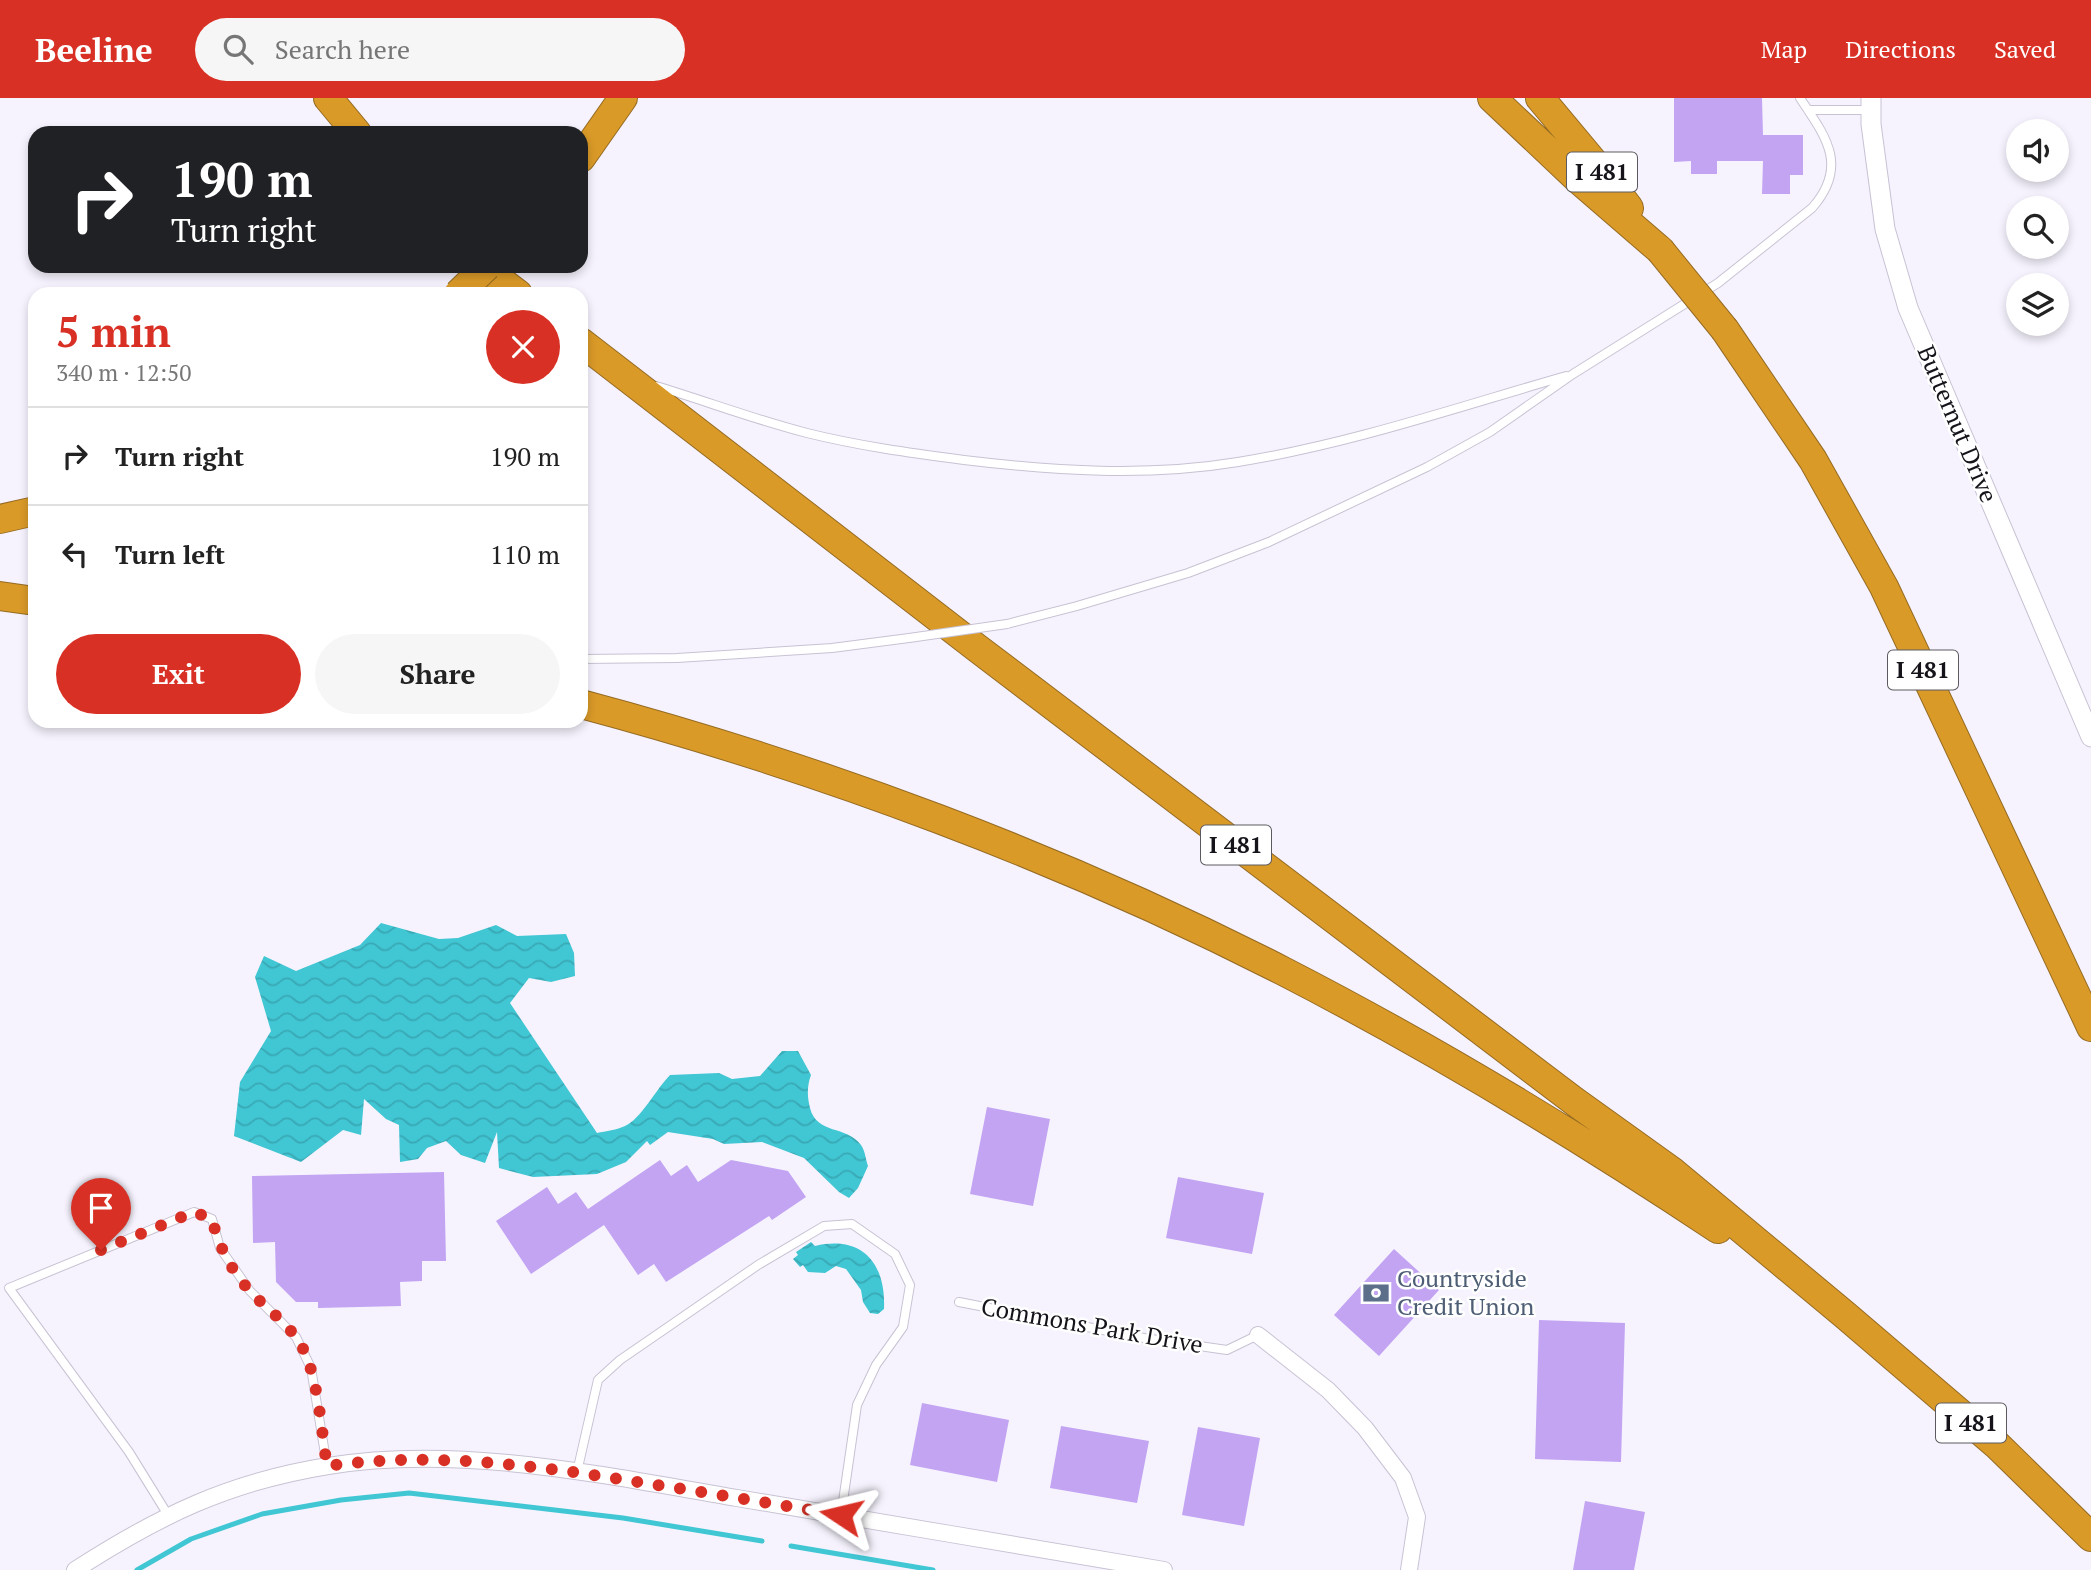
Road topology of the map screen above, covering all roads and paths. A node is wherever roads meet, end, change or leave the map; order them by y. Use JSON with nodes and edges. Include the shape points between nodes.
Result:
{"nodes":[{"id":1,"x":328,"y":98,"type":"edge"},
{"id":2,"x":623,"y":98,"type":"edge"},
{"id":3,"x":1492,"y":98,"type":"edge"},
{"id":4,"x":1540,"y":98,"type":"edge"},
{"id":5,"x":1800,"y":98,"type":"edge"},
{"id":6,"x":1871,"y":104,"type":"edge"},
{"id":7,"x":1808,"y":110,"type":"junction"},
{"id":8,"x":351,"y":126,"type":"edge"},
{"id":9,"x":588,"y":148,"type":"edge"},
{"id":10,"x":1660,"y":250,"type":"junction"},
{"id":11,"x":478,"y":273,"type":"edge"},
{"id":12,"x":492,"y":273,"type":"edge"},
{"id":13,"x":464,"y":287,"type":"edge"},
{"id":14,"x":510,"y":287,"type":"edge"},
{"id":15,"x":588,"y":347,"type":"edge"},
{"id":16,"x":1573,"y":374,"type":"junction"},
{"id":17,"x":626,"y":376,"type":"junction"},
{"id":18,"x":28,"y":513,"type":"edge"},
{"id":19,"x":0,"y":519,"type":"edge"},
{"id":20,"x":0,"y":596,"type":"edge"},
{"id":21,"x":28,"y":600,"type":"edge"},
{"id":22,"x":588,"y":659,"type":"edge"},
{"id":23,"x":588,"y":706,"type":"edge"},
{"id":24,"x":2091,"y":737,"type":"edge"},
{"id":25,"x":2091,"y":1027,"type":"edge"},
{"id":26,"x":960,"y":1302,"type":"dead end"},
{"id":27,"x":1845,"y":1315,"type":"junction"},
{"id":28,"x":1258,"y":1335,"type":"joint"},
{"id":29,"x":327,"y":1466,"type":"junction"},
{"id":30,"x":576,"y":1472,"type":"junction"},
{"id":31,"x":168,"y":1515,"type":"junction"},
{"id":32,"x":841,"y":1515,"type":"junction"},
{"id":33,"x":2091,"y":1537,"type":"edge"},
{"id":34,"x":75,"y":1570,"type":"edge"},
{"id":35,"x":1164,"y":1570,"type":"edge"},
{"id":36,"x":1409,"y":1570,"type":"edge"}],
"edges":[{"from":1,"to":8,"type":"highway"},
{"from":2,"to":9,"type":"highway"},
{"from":3,"to":10,"type":"highway"},
{"from":4,"to":10,"type":"highway","number":"I 481"},
{"from":5,"to":7,"type":"lane"},
{"from":6,"to":7,"type":"lane"},
{"from":6,"to":24,"type":"street","name":"Butternut Drive","via":[[1885,229],[1908,308]]},
{"from":7,"to":16,"type":"lane","via":[[1831,151],[1823,195],[1718,283]]},
{"from":10,"to":25,"type":"highway","number":"I 481","bridge":true,"via":[[1725,330],[1813,460],[1884,587]]},
{"from":11,"to":13,"type":"highway","bridge":true},
{"from":12,"to":14,"type":"highway"},
{"from":15,"to":17,"type":"highway","number":"I 481"},
{"from":16,"to":17,"type":"lane","via":[[1310,449],[1140,472],[1010,465],[899,452],[807,433]]},
{"from":16,"to":22,"type":"lane","bridge":true,"via":[[1490,432],[1427,467],[1269,542],[1188,573],[1077,606],[1007,624],[832,648]]},
{"from":17,"to":27,"type":"highway","number":"I 481","via":[[999,665],[1673,1172]]},
{"from":18,"to":19,"type":"highway"},
{"from":20,"to":21,"type":"highway"},
{"from":23,"to":27,"type":"highway","via":[[850,787],[975,834],[1113,891],[1283,971],[1502,1092]]},
{"from":26,"to":28,"type":"lane","name":"Commons Park Drive","via":[[1227,1350]]},
{"from":27,"to":33,"type":"highway","number":"I 481","via":[[1997,1445]]},
{"from":28,"to":36,"type":"street","name":"Commons Park Drive","via":[[1328,1390],[1365,1427],[1403,1478],[1417,1517]]},
{"from":29,"to":30,"type":"street","via":[[416,1459]]},
{"from":29,"to":31,"type":"street","via":[[215,1494]]},
{"from":29,"to":31,"type":"lane","via":[[311,1368],[296,1337],[250,1291],[220,1248],[212,1219],[194,1212],[9,1288],[130,1452]]},
{"from":30,"to":32,"type":"street"},
{"from":30,"to":32,"type":"lane","via":[[598,1380],[620,1360],[758,1265],[824,1226],[852,1224],[895,1254],[910,1285],[903,1327],[876,1365],[857,1405]]},
{"from":31,"to":34,"type":"street"},
{"from":32,"to":35,"type":"street"}]}
